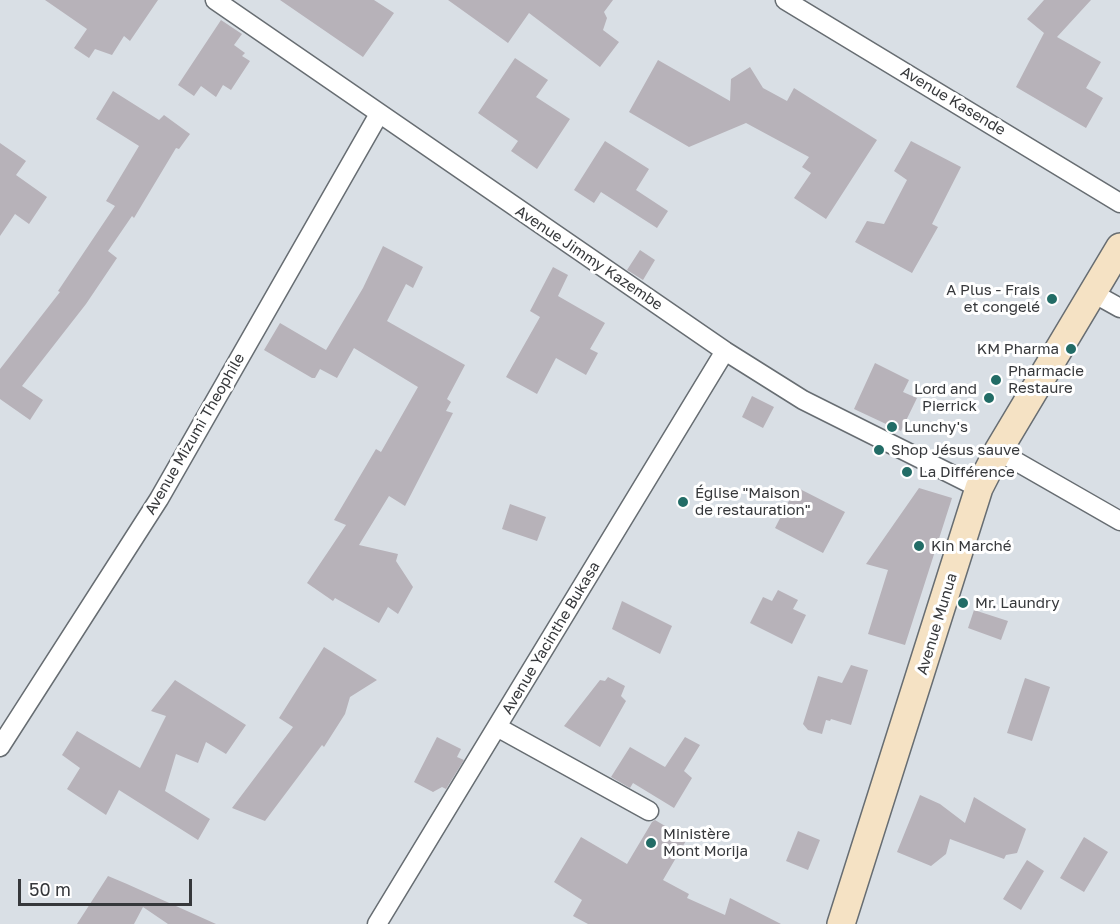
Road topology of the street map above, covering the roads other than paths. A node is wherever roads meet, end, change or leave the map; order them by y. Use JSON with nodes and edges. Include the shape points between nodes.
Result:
{"nodes":[{"id":1,"x":214,"y":0,"type":"edge"},
{"id":2,"x":785,"y":0,"type":"edge"},
{"id":3,"x":379,"y":114,"type":"junction"},
{"id":4,"x":1120,"y":202,"type":"edge"},
{"id":5,"x":1120,"y":247,"type":"edge"},
{"id":6,"x":1093,"y":293,"type":"junction"},
{"id":7,"x":1120,"y":308,"type":"edge"},
{"id":8,"x":725,"y":351,"type":"junction"},
{"id":9,"x":998,"y":451,"type":"junction"},
{"id":10,"x":979,"y":488,"type":"junction"},
{"id":11,"x":1120,"y":521,"type":"edge"},
{"id":12,"x":497,"y":727,"type":"junction"},
{"id":13,"x":0,"y":747,"type":"edge"},
{"id":14,"x":649,"y":811,"type":"dead end"},
{"id":15,"x":377,"y":924,"type":"edge"},
{"id":16,"x":841,"y":924,"type":"edge"}],
"edges":[{"from":1,"to":3,"type":"street","name":"Avenue Jimmy Kazembe"},
{"from":2,"to":4,"type":"street","name":"Avenue Kasende"},
{"from":3,"to":8,"type":"street","name":"Avenue Jimmy Kazembe"},
{"from":3,"to":13,"type":"street","name":"Avenue Mizumi Theophile","via":[[159,499]]},
{"from":5,"to":6,"type":"main road","name":"Avenue Munua"},
{"from":6,"to":7,"type":"street"},
{"from":6,"to":9,"type":"main road","name":"Avenue Munua"},
{"from":8,"to":10,"type":"street","name":"Avenue Jimmy Kazembe","via":[[803,400]]},
{"from":8,"to":12,"type":"street","name":"Avenue Yacinthe Bukasa"},
{"from":9,"to":10,"type":"main road","name":"Avenue Munua"},
{"from":9,"to":11,"type":"street"},
{"from":10,"to":16,"type":"main road","name":"Avenue Munua"},
{"from":12,"to":14,"type":"street"},
{"from":12,"to":15,"type":"street","name":"Avenue Yacinthe Bukasa"}]}
